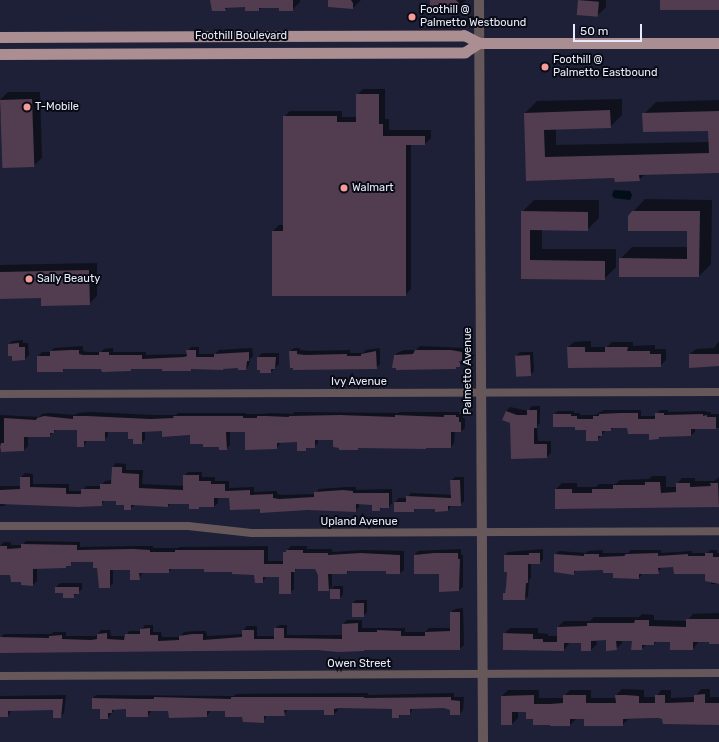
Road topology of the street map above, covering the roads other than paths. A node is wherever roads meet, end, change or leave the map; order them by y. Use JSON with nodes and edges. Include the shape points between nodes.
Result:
{"nodes":[{"id":1,"x":479,"y":0,"type":"edge"},
{"id":2,"x":172,"y":36,"type":"junction"},
{"id":3,"x":0,"y":37,"type":"edge"},
{"id":4,"x":479,"y":43,"type":"junction"},
{"id":5,"x":719,"y":43,"type":"edge"},
{"id":6,"x":172,"y":52,"type":"junction"},
{"id":7,"x":0,"y":54,"type":"edge"},
{"id":8,"x":719,"y":392,"type":"edge"},
{"id":9,"x":481,"y":393,"type":"junction"},
{"id":10,"x":0,"y":394,"type":"edge"},
{"id":11,"x":0,"y":526,"type":"edge"},
{"id":12,"x":719,"y":530,"type":"edge"},
{"id":13,"x":481,"y":532,"type":"junction"},
{"id":14,"x":719,"y":673,"type":"edge"},
{"id":15,"x":482,"y":674,"type":"junction"},
{"id":16,"x":0,"y":676,"type":"edge"},
{"id":17,"x":483,"y":742,"type":"edge"}],
"edges":[{"from":1,"to":4,"type":"street","name":"Palmetto Avenue"},
{"from":2,"to":3,"type":"main road","name":"Foothill Boulevard"},
{"from":2,"to":4,"type":"main road","name":"Foothill Boulevard","via":[[464,35]]},
{"from":2,"to":6,"type":"main road"},
{"from":4,"to":5,"type":"main road","name":"Foothill Boulevard"},
{"from":4,"to":6,"type":"main road","name":"Foothill Boulevard","via":[[465,52]]},
{"from":4,"to":9,"type":"street","name":"Palmetto Avenue"},
{"from":6,"to":7,"type":"main road","name":"Foothill Boulevard"},
{"from":8,"to":9,"type":"street","name":"Ivy Avenue"},
{"from":9,"to":10,"type":"street","name":"Ivy Avenue"},
{"from":9,"to":13,"type":"street","name":"Palmetto Avenue"},
{"from":11,"to":13,"type":"street","name":"Upland Avenue","via":[[188,526],[252,533]]},
{"from":12,"to":13,"type":"street","name":"Upland Avenue"},
{"from":13,"to":15,"type":"street","name":"Palmetto Avenue"},
{"from":14,"to":15,"type":"street","name":"Owen Street"},
{"from":15,"to":16,"type":"street","name":"Owen Street"},
{"from":15,"to":17,"type":"street","name":"Palmetto Avenue"}]}
